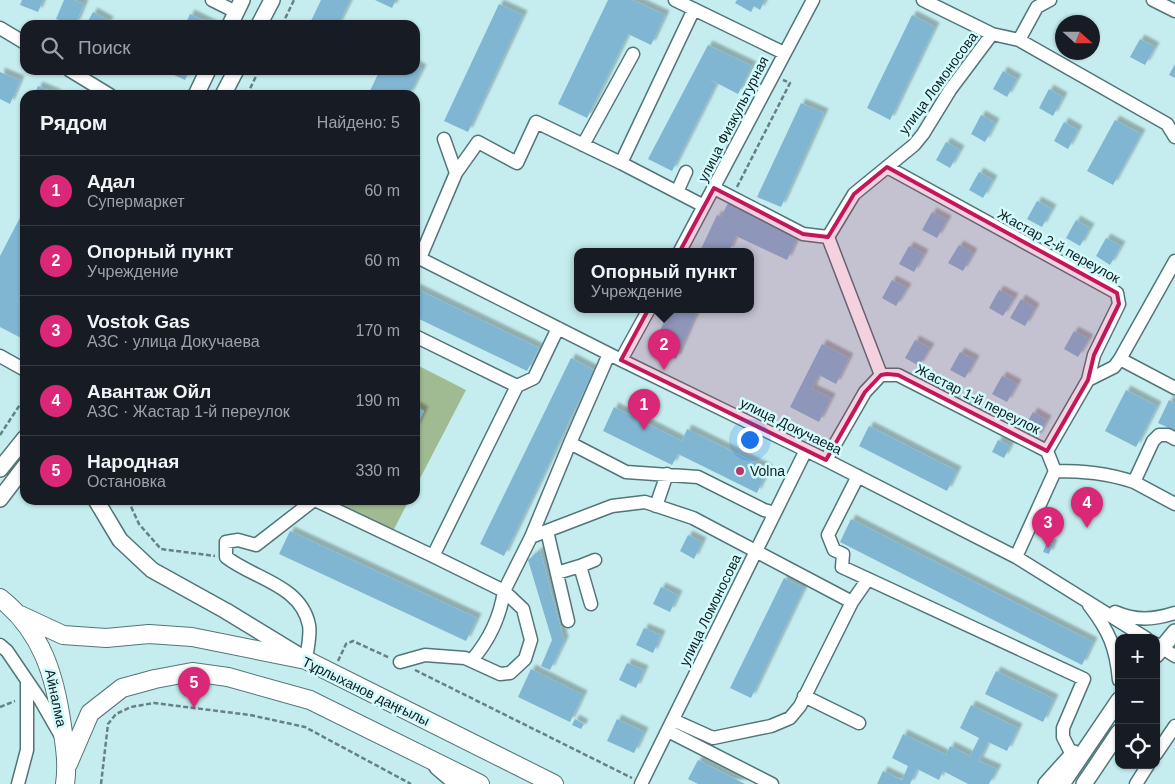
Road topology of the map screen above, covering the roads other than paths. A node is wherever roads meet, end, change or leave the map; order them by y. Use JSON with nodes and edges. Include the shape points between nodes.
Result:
{"nodes":[{"id":1,"x":212,"y":0,"type":"edge"},
{"id":2,"x":272,"y":0,"type":"edge"},
{"id":3,"x":675,"y":0,"type":"edge"},
{"id":4,"x":813,"y":0,"type":"edge"},
{"id":5,"x":923,"y":0,"type":"edge"},
{"id":6,"x":1050,"y":0,"type":"edge"},
{"id":7,"x":1154,"y":0,"type":"edge"},
{"id":8,"x":694,"y":9,"type":"junction"},
{"id":9,"x":1175,"y":11,"type":"edge"},
{"id":10,"x":236,"y":12,"type":"edge"},
{"id":11,"x":262,"y":20,"type":"edge"},
{"id":12,"x":0,"y":28,"type":"edge"},
{"id":13,"x":992,"y":34,"type":"junction"},
{"id":14,"x":20,"y":40,"type":"edge"},
{"id":15,"x":1019,"y":40,"type":"junction"},
{"id":16,"x":784,"y":53,"type":"junction"},
{"id":17,"x":633,"y":54,"type":"dead end"},
{"id":18,"x":77,"y":75,"type":"edge"},
{"id":19,"x":206,"y":75,"type":"edge"},
{"id":20,"x":233,"y":75,"type":"edge"},
{"id":21,"x":102,"y":90,"type":"edge"},
{"id":22,"x":198,"y":90,"type":"edge"},
{"id":23,"x":226,"y":90,"type":"edge"},
{"id":24,"x":1175,"y":137,"type":"edge"},
{"id":25,"x":444,"y":139,"type":"dead end"},
{"id":26,"x":583,"y":144,"type":"junction"},
{"id":27,"x":621,"y":163,"type":"junction"},
{"id":28,"x":887,"y":167,"type":"junction"},
{"id":29,"x":686,"y":172,"type":"dead end"},
{"id":30,"x":456,"y":173,"type":"junction"},
{"id":31,"x":714,"y":188,"type":"junction"},
{"id":32,"x":678,"y":192,"type":"junction"},
{"id":33,"x":704,"y":206,"type":"junction"},
{"id":34,"x":828,"y":237,"type":"junction"},
{"id":35,"x":682,"y":248,"type":"edge"},
{"id":36,"x":420,"y":251,"type":"edge"},
{"id":37,"x":420,"y":259,"type":"edge"},
{"id":38,"x":1175,"y":261,"type":"edge"},
{"id":39,"x":1171,"y":278,"type":"edge"},
{"id":40,"x":647,"y":313,"type":"edge"},
{"id":41,"x":558,"y":328,"type":"junction"},
{"id":42,"x":420,"y":338,"type":"edge"},
{"id":43,"x":609,"y":354,"type":"junction"},
{"id":44,"x":0,"y":356,"type":"edge"},
{"id":45,"x":1120,"y":359,"type":"junction"},
{"id":46,"x":621,"y":360,"type":"junction"},
{"id":47,"x":20,"y":367,"type":"edge"},
{"id":48,"x":881,"y":375,"type":"junction"},
{"id":49,"x":1088,"y":380,"type":"junction"},
{"id":50,"x":517,"y":386,"type":"junction"},
{"id":51,"x":1175,"y":388,"type":"edge"},
{"id":52,"x":1175,"y":439,"type":"edge"},
{"id":53,"x":20,"y":444,"type":"edge"},
{"id":54,"x":570,"y":444,"type":"junction"},
{"id":55,"x":806,"y":450,"type":"junction"},
{"id":56,"x":1047,"y":451,"type":"junction"},
{"id":57,"x":826,"y":460,"type":"junction"},
{"id":58,"x":0,"y":469,"type":"edge"},
{"id":59,"x":1055,"y":471,"type":"junction"},
{"id":60,"x":20,"y":473,"type":"edge"},
{"id":61,"x":667,"y":474,"type":"junction"},
{"id":62,"x":858,"y":476,"type":"junction"},
{"id":63,"x":1134,"y":482,"type":"junction"},
{"id":64,"x":0,"y":499,"type":"edge"},
{"id":65,"x":1175,"y":504,"type":"edge"},
{"id":66,"x":99,"y":505,"type":"edge"},
{"id":67,"x":308,"y":505,"type":"edge"},
{"id":68,"x":325,"y":505,"type":"edge"},
{"id":69,"x":656,"y":506,"type":"junction"},
{"id":70,"x":775,"y":513,"type":"junction"},
{"id":71,"x":547,"y":531,"type":"junction"},
{"id":72,"x":531,"y":537,"type":"junction"},
{"id":73,"x":756,"y":551,"type":"junction"},
{"id":74,"x":433,"y":556,"type":"junction"},
{"id":75,"x":1016,"y":557,"type":"junction"},
{"id":76,"x":595,"y":560,"type":"dead end"},
{"id":77,"x":580,"y":566,"type":"junction"},
{"id":78,"x":557,"y":574,"type":"junction"},
{"id":79,"x":868,"y":579,"type":"junction"},
{"id":80,"x":0,"y":589,"type":"edge"},
{"id":81,"x":504,"y":591,"type":"junction"},
{"id":82,"x":1083,"y":598,"type":"junction"},
{"id":83,"x":852,"y":602,"type":"junction"},
{"id":84,"x":591,"y":604,"type":"dead end"},
{"id":85,"x":10,"y":606,"type":"edge"},
{"id":86,"x":1175,"y":613,"type":"edge"},
{"id":87,"x":568,"y":621,"type":"dead end"},
{"id":88,"x":1175,"y":632,"type":"edge"},
{"id":89,"x":1140,"y":634,"type":"edge"},
{"id":90,"x":2,"y":646,"type":"edge"},
{"id":91,"x":1163,"y":651,"type":"edge"},
{"id":92,"x":306,"y":660,"type":"junction"},
{"id":93,"x":472,"y":660,"type":"junction"},
{"id":94,"x":400,"y":662,"type":"road end"},
{"id":95,"x":1119,"y":679,"type":"edge"},
{"id":96,"x":27,"y":682,"type":"junction"},
{"id":97,"x":804,"y":696,"type":"junction"},
{"id":98,"x":1115,"y":706,"type":"edge"},
{"id":99,"x":859,"y":723,"type":"dead end"},
{"id":100,"x":670,"y":726,"type":"junction"},
{"id":101,"x":1175,"y":726,"type":"edge"},
{"id":102,"x":1094,"y":736,"type":"junction"},
{"id":103,"x":1115,"y":738,"type":"edge"},
{"id":104,"x":65,"y":744,"type":"junction"},
{"id":105,"x":1160,"y":748,"type":"edge"},
{"id":106,"x":422,"y":755,"type":"junction"},
{"id":107,"x":1072,"y":755,"type":"junction"},
{"id":108,"x":68,"y":764,"type":"junction"},
{"id":109,"x":1145,"y":769,"type":"edge"},
{"id":110,"x":642,"y":783,"type":"edge"},
{"id":111,"x":18,"y":784,"type":"edge"},
{"id":112,"x":65,"y":784,"type":"edge"},
{"id":113,"x":457,"y":784,"type":"edge"},
{"id":114,"x":480,"y":784,"type":"edge"},
{"id":115,"x":554,"y":784,"type":"edge"},
{"id":116,"x":772,"y":784,"type":"edge"},
{"id":117,"x":1046,"y":784,"type":"edge"},
{"id":118,"x":1062,"y":784,"type":"edge"},
{"id":119,"x":1084,"y":784,"type":"edge"},
{"id":120,"x":1095,"y":784,"type":"edge"},
{"id":121,"x":1136,"y":784,"type":"edge"}],
"edges":[{"from":1,"to":10,"type":"street"},
{"from":2,"to":11,"type":"main road"},
{"from":3,"to":8,"type":"street"},
{"from":4,"to":16,"type":"street","name":"улица Физкультурная"},
{"from":5,"to":13,"type":"street"},
{"from":6,"to":15,"type":"street","via":[[1037,7]]},
{"from":7,"to":9,"type":"street"},
{"from":8,"to":16,"type":"street"},
{"from":8,"to":27,"type":"street"},
{"from":12,"to":14,"type":"street"},
{"from":13,"to":15,"type":"street"},
{"from":13,"to":28,"type":"street","name":"улица Ломоносова","via":[[950,90],[923,134]]},
{"from":15,"to":24,"type":"street","via":[[1167,124]]},
{"from":16,"to":31,"type":"street","name":"улица Физкультурная"},
{"from":17,"to":26,"type":"street"},
{"from":18,"to":21,"type":"street"},
{"from":19,"to":22,"type":"main road"},
{"from":20,"to":23,"type":"main road"},
{"from":25,"to":30,"type":"street"},
{"from":26,"to":27,"type":"street"},
{"from":26,"to":30,"type":"street","via":[[536,122],[517,163],[478,142]]},
{"from":27,"to":32,"type":"street"},
{"from":28,"to":34,"type":"street","name":"улица Ломоносова","via":[[854,194]]},
{"from":28,"to":49,"type":"street","name":"Жастар 2-й переулок","via":[[1117,293],[1119,304],[1094,355]]},
{"from":29,"to":32,"type":"street"},
{"from":30,"to":36,"type":"street"},
{"from":31,"to":33,"type":"street","name":"улица Физкультурная"},
{"from":31,"to":34,"type":"street","via":[[803,234]]},
{"from":32,"to":33,"type":"street"},
{"from":33,"to":35,"type":"street","name":"улица Физкультурная"},
{"from":34,"to":48,"type":"street"},
{"from":37,"to":41,"type":"street","name":"улица Докучаева"},
{"from":38,"to":39,"type":"street"},
{"from":39,"to":45,"type":"street"},
{"from":40,"to":46,"type":"street"},
{"from":41,"to":43,"type":"street","name":"улица Докучаева"},
{"from":41,"to":50,"type":"street","via":[[534,378]]},
{"from":42,"to":50,"type":"street"},
{"from":43,"to":46,"type":"street","name":"улица Докучаева"},
{"from":43,"to":54,"type":"street"},
{"from":44,"to":47,"type":"street"},
{"from":45,"to":49,"type":"street","via":[[1114,367]]},
{"from":45,"to":51,"type":"street"},
{"from":46,"to":55,"type":"street","name":"улица Докучаева"},
{"from":48,"to":56,"type":"street","name":"Жастар 1-й переулок","via":[[898,375]]},
{"from":48,"to":57,"type":"street","via":[[865,392]]},
{"from":49,"to":56,"type":"street","name":"Жастар 2-й переулок"},
{"from":50,"to":74,"type":"street"},
{"from":52,"to":63,"type":"street","via":[[1159,435],[1153,441]]},
{"from":53,"to":58,"type":"main road"},
{"from":54,"to":61,"type":"street","via":[[626,472]]},
{"from":54,"to":72,"type":"street"},
{"from":55,"to":57,"type":"street","name":"улица Докучаева"},
{"from":55,"to":70,"type":"street","name":"улица Ломоносова"},
{"from":56,"to":59,"type":"street","name":"Жастар 1-й переулок"},
{"from":57,"to":62,"type":"street","name":"улица Докучаева"},
{"from":59,"to":63,"type":"street","via":[[1111,474]]},
{"from":59,"to":75,"type":"street"},
{"from":60,"to":64,"type":"main road"},
{"from":61,"to":69,"type":"street"},
{"from":61,"to":70,"type":"street","via":[[698,477]]},
{"from":62,"to":75,"type":"street","name":"улица Докучаева"},
{"from":62,"to":79,"type":"street","via":[[828,535],[834,550],[844,554],[842,566]]},
{"from":63,"to":65,"type":"street"},
{"from":66,"to":92,"type":"main road","via":[[120,540],[152,570]]},
{"from":67,"to":92,"type":"street","via":[[256,545],[238,540],[226,542],[226,557],[237,566],[280,587],[302,605],[310,627]]},
{"from":68,"to":74,"type":"street"},
{"from":69,"to":71,"type":"street","via":[[645,502],[612,506]]},
{"from":69,"to":73,"type":"street","via":[[693,518]]},
{"from":70,"to":73,"type":"street","name":"улица Ломоносова"},
{"from":71,"to":72,"type":"street"},
{"from":71,"to":78,"type":"street"},
{"from":72,"to":81,"type":"street"},
{"from":73,"to":83,"type":"street"},
{"from":73,"to":100,"type":"street","name":"улица Ломоносова"},
{"from":74,"to":81,"type":"street"},
{"from":75,"to":82,"type":"street","name":"улица Докучаева"},
{"from":76,"to":77,"type":"street"},
{"from":77,"to":78,"type":"street"},
{"from":77,"to":84,"type":"street"},
{"from":78,"to":87,"type":"street"},
{"from":79,"to":83,"type":"street"},
{"from":79,"to":107,"type":"street","via":[[1084,679],[1064,728],[1063,736]]},
{"from":80,"to":85,"type":"main road"},
{"from":81,"to":93,"type":"street","via":[[493,629]]},
{"from":81,"to":93,"type":"street","via":[[523,609],[531,640],[525,659],[510,673],[500,674]]},
{"from":82,"to":86,"type":"street","via":[[1140,620],[1158,619]]},
{"from":82,"to":89,"type":"street","name":"улица Докучаева"},
{"from":82,"to":95,"type":"street","via":[[1106,627],[1117,658]]},
{"from":83,"to":97,"type":"street"},
{"from":85,"to":92,"type":"highway","name":"Тұрлыханов даңғылы","via":[[63,634],[106,638],[148,634],[192,637]]},
{"from":85,"to":104,"type":"highway","name":"Айналма","via":[[47,658],[57,693]]},
{"from":88,"to":91,"type":"main road"},
{"from":90,"to":96,"type":"street"},
{"from":92,"to":115,"type":"highway","name":"Тұрлыханов даңғылы"},
{"from":93,"to":94,"type":"street","via":[[425,655]]},
{"from":96,"to":104,"type":"street"},
{"from":96,"to":111,"type":"street","via":[[27,750]]},
{"from":97,"to":99,"type":"street"},
{"from":97,"to":100,"type":"street","via":[[790,718],[771,726],[713,738]]},
{"from":98,"to":102,"type":"main road"},
{"from":100,"to":110,"type":"street","name":"улица Ломоносова"},
{"from":100,"to":116,"type":"street"},
{"from":101,"to":105,"type":"street"},
{"from":102,"to":107,"type":"main road"},
{"from":102,"to":118,"type":"main road"},
{"from":103,"to":119,"type":"main road"},
{"from":103,"to":120,"type":"main road"},
{"from":104,"to":108,"type":"highway","name":"Айналма"},
{"from":106,"to":108,"type":"highway","via":[[310,700],[228,677],[192,672],[122,688],[90,713]]},
{"from":106,"to":113,"type":"main road"},
{"from":106,"to":114,"type":"highway"},
{"from":107,"to":117,"type":"main road"},
{"from":108,"to":112,"type":"highway","name":"Айналма"},
{"from":109,"to":121,"type":"street"}]}
